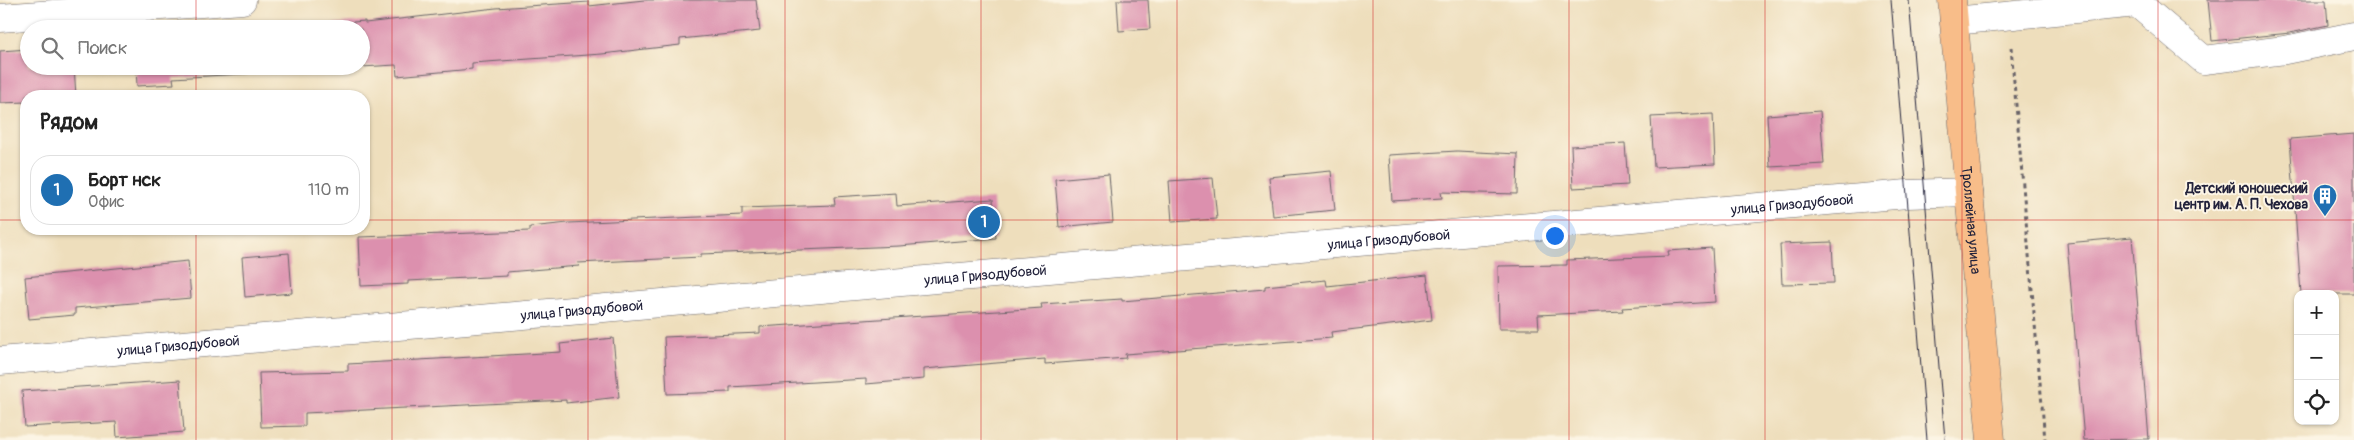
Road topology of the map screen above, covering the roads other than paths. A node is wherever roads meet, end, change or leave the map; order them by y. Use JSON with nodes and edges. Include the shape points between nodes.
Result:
{"nodes":[{"id":1,"x":242,"y":0,"type":"edge"},
{"id":2,"x":2138,"y":2,"type":"edge"},
{"id":3,"x":1953,"y":11,"type":"edge"},
{"id":4,"x":0,"y":18,"type":"edge"},
{"id":5,"x":2354,"y":36,"type":"edge"},
{"id":6,"x":1969,"y":192,"type":"junction"},
{"id":7,"x":0,"y":361,"type":"edge"},
{"id":8,"x":1991,"y":440,"type":"edge"}],
"edges":[{"from":1,"to":4,"type":"street"},
{"from":2,"to":3,"type":"street","via":[[2008,15]]},
{"from":2,"to":5,"type":"street","via":[[2204,60],[2284,50]]},
{"from":3,"to":6,"type":"main road","name":"Троллейная улица"},
{"from":6,"to":7,"type":"street","name":"улица Гризодубовой","via":[[1907,194]]},
{"from":6,"to":8,"type":"main road","name":"Троллейная улица"}]}
